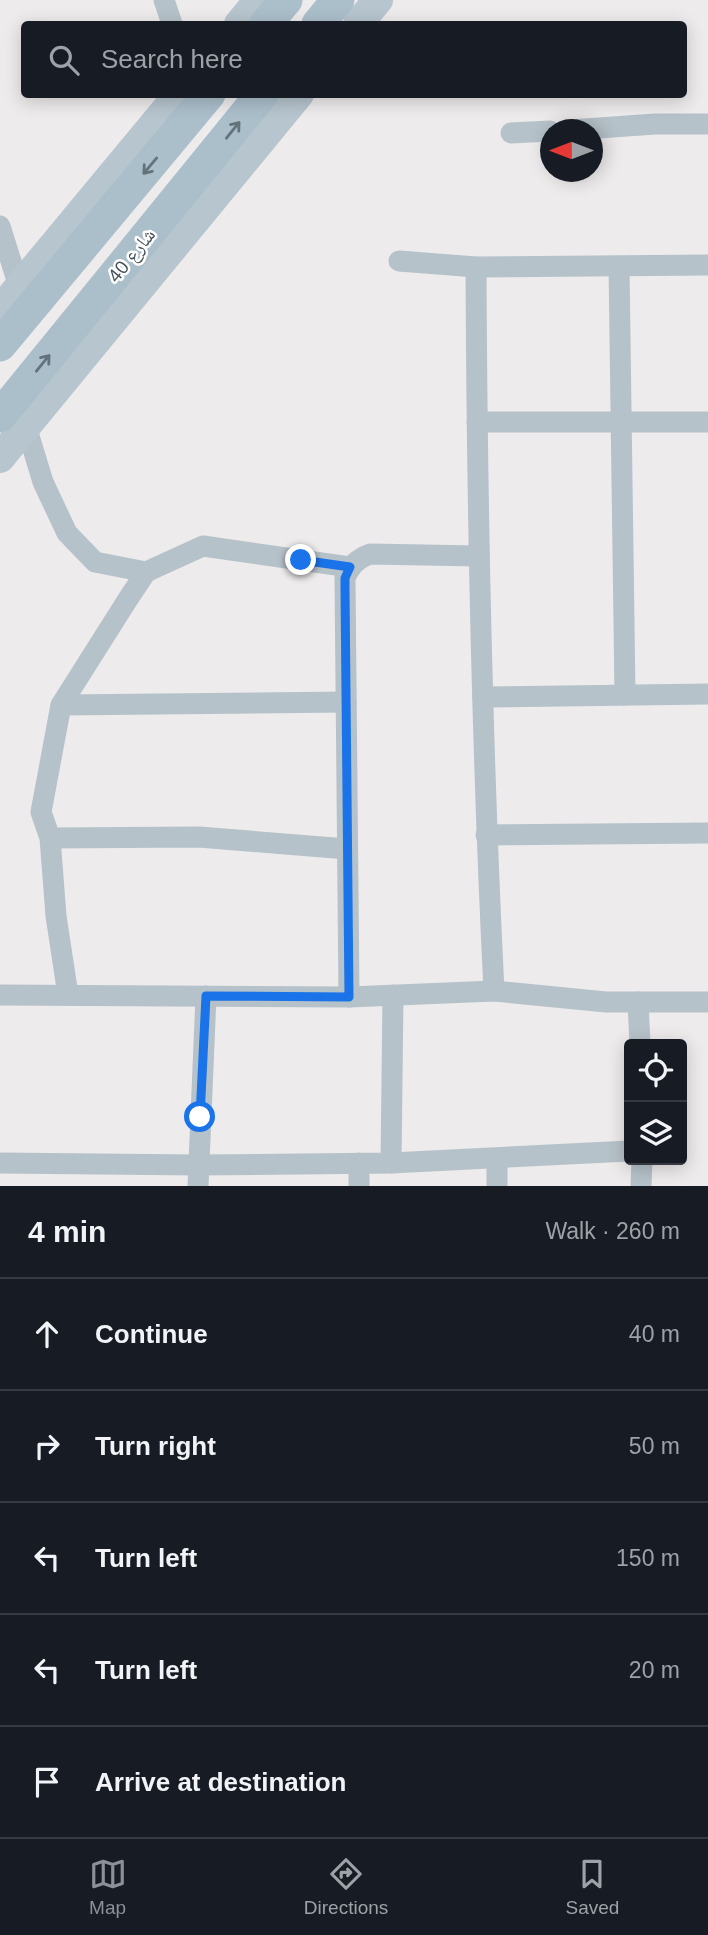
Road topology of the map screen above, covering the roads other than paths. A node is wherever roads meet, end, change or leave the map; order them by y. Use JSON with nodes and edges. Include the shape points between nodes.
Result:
{"nodes":[{"id":1,"x":164,"y":0,"type":"edge"},
{"id":2,"x":259,"y":0,"type":"edge"},
{"id":3,"x":286,"y":0,"type":"edge"},
{"id":4,"x":338,"y":0,"type":"edge"},
{"id":5,"x":378,"y":0,"type":"edge"},
{"id":6,"x":171,"y":21,"type":"edge"},
{"id":7,"x":242,"y":21,"type":"edge"},
{"id":8,"x":268,"y":21,"type":"edge"},
{"id":9,"x":320,"y":21,"type":"edge"},
{"id":10,"x":360,"y":21,"type":"edge"},
{"id":11,"x":176,"y":98,"type":"edge"},
{"id":12,"x":205,"y":98,"type":"edge"},
{"id":13,"x":260,"y":98,"type":"edge"},
{"id":14,"x":295,"y":98,"type":"edge"},
{"id":15,"x":708,"y":124,"type":"edge"},
{"id":16,"x":603,"y":128,"type":"edge"},
{"id":17,"x":540,"y":132,"type":"edge"},
{"id":18,"x":511,"y":133,"type":"dead end"},
{"id":19,"x":214,"y":175,"type":"junction"},
{"id":20,"x":0,"y":226,"type":"edge"},
{"id":21,"x":399,"y":261,"type":"dead end"},
{"id":22,"x":708,"y":265,"type":"edge"},
{"id":23,"x":619,"y":266,"type":"junction"},
{"id":24,"x":477,"y":267,"type":"junction"},
{"id":25,"x":19,"y":286,"type":"junction"},
{"id":26,"x":0,"y":310,"type":"edge"},
{"id":27,"x":0,"y":345,"type":"edge"},
{"id":28,"x":13,"y":421,"type":"edge"},
{"id":29,"x":477,"y":422,"type":"junction"},
{"id":30,"x":621,"y":422,"type":"junction"},
{"id":31,"x":708,"y":422,"type":"edge"},
{"id":32,"x":0,"y":457,"type":"edge"},
{"id":33,"x":478,"y":556,"type":"junction"},
{"id":34,"x":350,"y":567,"type":"junction"},
{"id":35,"x":146,"y":572,"type":"junction"},
{"id":36,"x":708,"y":694,"type":"edge"},
{"id":37,"x":625,"y":695,"type":"junction"},
{"id":38,"x":483,"y":696,"type":"junction"},
{"id":39,"x":346,"y":702,"type":"junction"},
{"id":40,"x":61,"y":705,"type":"junction"},
{"id":41,"x":708,"y":833,"type":"edge"},
{"id":42,"x":486,"y":835,"type":"junction"},
{"id":43,"x":50,"y":838,"type":"junction"},
{"id":44,"x":347,"y":849,"type":"junction"},
{"id":45,"x":494,"y":991,"type":"junction"},
{"id":46,"x":0,"y":995,"type":"edge"},
{"id":47,"x":68,"y":995,"type":"junction"},
{"id":48,"x":393,"y":995,"type":"junction"},
{"id":49,"x":206,"y":996,"type":"junction"},
{"id":50,"x":349,"y":997,"type":"junction"},
{"id":51,"x":638,"y":1002,"type":"junction"},
{"id":52,"x":708,"y":1002,"type":"edge"},
{"id":53,"x":640,"y":1039,"type":"edge"},
{"id":54,"x":624,"y":1151,"type":"edge"},
{"id":55,"x":497,"y":1158,"type":"junction"},
{"id":56,"x":0,"y":1163,"type":"edge"},
{"id":57,"x":359,"y":1163,"type":"junction"},
{"id":58,"x":391,"y":1163,"type":"junction"},
{"id":59,"x":642,"y":1165,"type":"edge"},
{"id":60,"x":198,"y":1176,"type":"edge"},
{"id":61,"x":359,"y":1186,"type":"edge"},
{"id":62,"x":497,"y":1186,"type":"edge"},
{"id":63,"x":641,"y":1186,"type":"edge"}],
"edges":[{"from":1,"to":6,"type":"street"},
{"from":2,"to":7,"type":"street"},
{"from":3,"to":8,"type":"main road"},
{"from":4,"to":9,"type":"main road"},
{"from":5,"to":10,"type":"street"},
{"from":11,"to":25,"type":"street"},
{"from":12,"to":27,"type":"main road","one_way":true},
{"from":19,"to":13,"type":"main road","name":"شارع 40","one_way":true},
{"from":14,"to":19,"type":"street"},
{"from":15,"to":16,"type":"street"},
{"from":17,"to":18,"type":"street"},
{"from":19,"to":28,"type":"main road","name":"شارع 40"},
{"from":20,"to":25,"type":"street"},
{"from":21,"to":24,"type":"street"},
{"from":22,"to":23,"type":"street"},
{"from":23,"to":24,"type":"street"},
{"from":23,"to":30,"type":"street"},
{"from":24,"to":29,"type":"street"},
{"from":25,"to":26,"type":"street"},
{"from":28,"to":32,"type":"street"},
{"from":28,"to":35,"type":"street","via":[[66,533],[95,562]]},
{"from":29,"to":30,"type":"street"},
{"from":29,"to":33,"type":"street"},
{"from":30,"to":31,"type":"street"},
{"from":30,"to":37,"type":"street"},
{"from":33,"to":34,"type":"street","via":[[370,554]]},
{"from":33,"to":38,"type":"street"},
{"from":34,"to":35,"type":"street","via":[[203,546]]},
{"from":34,"to":39,"type":"street","via":[[345,578]]},
{"from":35,"to":40,"type":"street"},
{"from":36,"to":37,"type":"street"},
{"from":37,"to":38,"type":"street"},
{"from":38,"to":42,"type":"street"},
{"from":39,"to":40,"type":"street"},
{"from":39,"to":44,"type":"street"},
{"from":40,"to":43,"type":"street","via":[[41,812]]},
{"from":41,"to":42,"type":"street"},
{"from":42,"to":45,"type":"street"},
{"from":43,"to":44,"type":"street","via":[[199,837]]},
{"from":43,"to":47,"type":"street"},
{"from":44,"to":50,"type":"street"},
{"from":45,"to":48,"type":"street"},
{"from":45,"to":51,"type":"street"},
{"from":46,"to":47,"type":"street"},
{"from":47,"to":49,"type":"street"},
{"from":48,"to":50,"type":"street"},
{"from":48,"to":58,"type":"street"},
{"from":49,"to":50,"type":"street"},
{"from":49,"to":60,"type":"street"},
{"from":51,"to":52,"type":"street"},
{"from":51,"to":53,"type":"street"},
{"from":54,"to":55,"type":"street"},
{"from":55,"to":58,"type":"street"},
{"from":55,"to":62,"type":"street"},
{"from":56,"to":60,"type":"street"},
{"from":57,"to":58,"type":"street"},
{"from":57,"to":60,"type":"street"},
{"from":57,"to":61,"type":"street"},
{"from":59,"to":63,"type":"street"}]}
